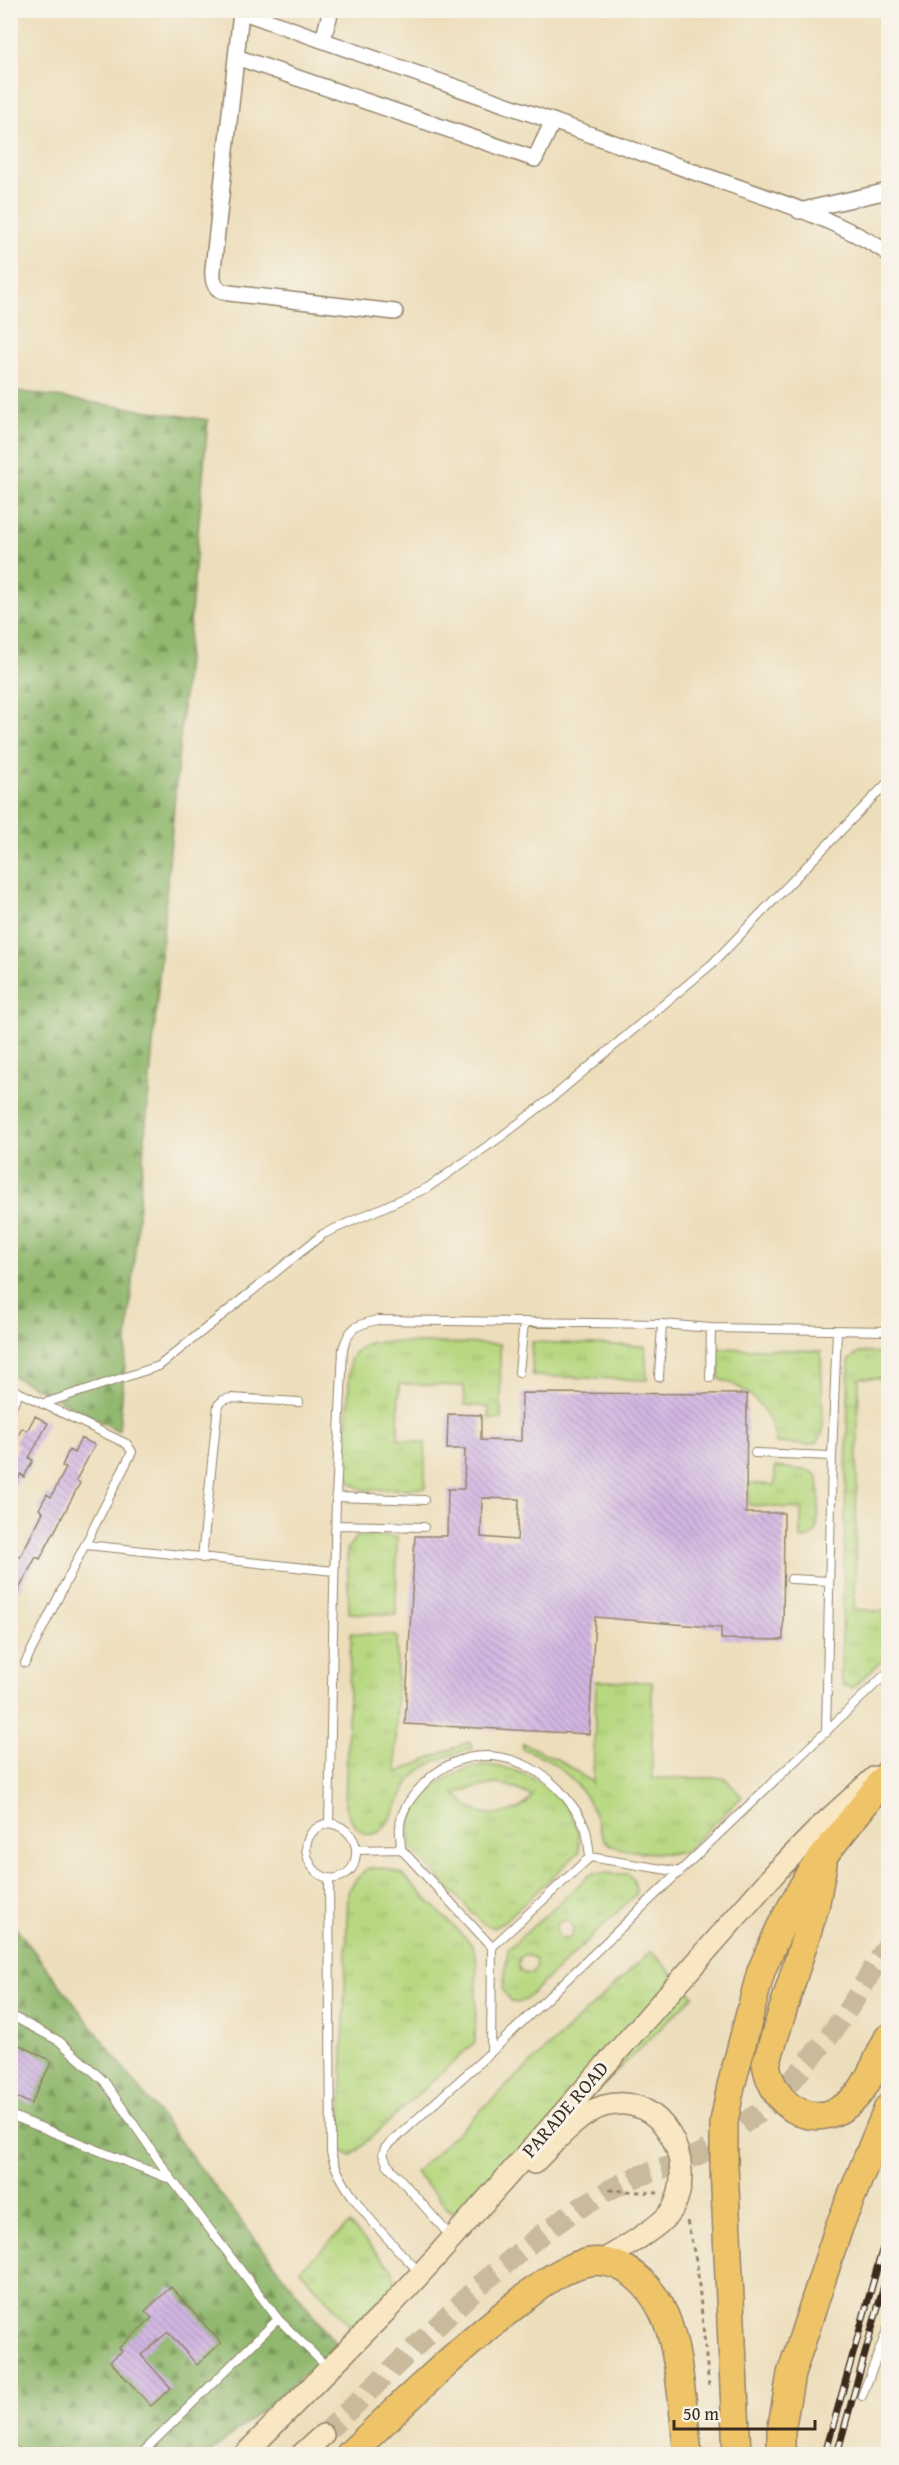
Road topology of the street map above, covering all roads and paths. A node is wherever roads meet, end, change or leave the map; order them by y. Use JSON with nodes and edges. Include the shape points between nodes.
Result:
{"nodes":[{"id":1,"x":331,"y":10,"type":"edge"},
{"id":2,"x":240,"y":11,"type":"edge"},
{"id":3,"x":323,"y":40,"type":"junction"},
{"id":4,"x":236,"y":57,"type":"junction"},
{"id":5,"x":553,"y":121,"type":"junction"},
{"id":6,"x":888,"y":191,"type":"edge"},
{"id":7,"x":799,"y":211,"type":"junction"},
{"id":8,"x":888,"y":253,"type":"edge"},
{"id":9,"x":395,"y":312,"type":"dead end"},
{"id":10,"x":888,"y":782,"type":"edge"},
{"id":11,"x":524,"y":1322,"type":"junction"},
{"id":12,"x":662,"y":1324,"type":"junction"},
{"id":13,"x":711,"y":1328,"type":"junction"},
{"id":14,"x":837,"y":1331,"type":"junction"},
{"id":15,"x":888,"y":1331,"type":"edge"},
{"id":16,"x":519,"y":1372,"type":"dead end"},
{"id":17,"x":658,"y":1377,"type":"dead end"},
{"id":18,"x":710,"y":1378,"type":"dead end"},
{"id":19,"x":10,"y":1388,"type":"edge"},
{"id":20,"x":20,"y":1392,"type":"junction"},
{"id":21,"x":299,"y":1402,"type":"dead end"},
{"id":22,"x":42,"y":1404,"type":"junction"},
{"id":23,"x":10,"y":1410,"type":"edge"},
{"id":24,"x":755,"y":1453,"type":"dead end"},
{"id":25,"x":832,"y":1456,"type":"junction"},
{"id":26,"x":336,"y":1497,"type":"junction"},
{"id":27,"x":424,"y":1500,"type":"dead end"},
{"id":28,"x":336,"y":1525,"type":"junction"},
{"id":29,"x":424,"y":1527,"type":"dead end"},
{"id":30,"x":86,"y":1545,"type":"junction"},
{"id":31,"x":202,"y":1558,"type":"junction"},
{"id":32,"x":334,"y":1570,"type":"junction"},
{"id":33,"x":791,"y":1579,"type":"dead end"},
{"id":34,"x":829,"y":1581,"type":"junction"},
{"id":35,"x":25,"y":1663,"type":"dead end"},
{"id":36,"x":888,"y":1672,"type":"edge"},
{"id":37,"x":826,"y":1733,"type":"junction"},
{"id":38,"x":888,"y":1768,"type":"edge"},
{"id":39,"x":888,"y":1774,"type":"edge"},
{"id":40,"x":329,"y":1823,"type":"junction"},
{"id":41,"x":401,"y":1849,"type":"junction"},
{"id":42,"x":356,"y":1850,"type":"junction"},
{"id":43,"x":826,"y":1851,"type":"junction"},
{"id":44,"x":590,"y":1857,"type":"junction"},
{"id":45,"x":680,"y":1872,"type":"junction"},
{"id":46,"x":329,"y":1878,"type":"junction"},
{"id":47,"x":492,"y":1947,"type":"junction"},
{"id":48,"x":10,"y":2015,"type":"edge"},
{"id":49,"x":888,"y":2038,"type":"edge"},
{"id":50,"x":491,"y":2052,"type":"junction"},
{"id":51,"x":888,"y":2108,"type":"edge"},
{"id":52,"x":10,"y":2115,"type":"edge"},
{"id":53,"x":173,"y":2181,"type":"junction"},
{"id":54,"x":609,"y":2190,"type":"dead end"},
{"id":55,"x":676,"y":2202,"type":"junction"},
{"id":56,"x":467,"y":2220,"type":"junction"},
{"id":57,"x":452,"y":2238,"type":"junction"},
{"id":58,"x":600,"y":2262,"type":"junction"},
{"id":59,"x":420,"y":2274,"type":"junction"},
{"id":60,"x":278,"y":2319,"type":"junction"},
{"id":61,"x":888,"y":2328,"type":"edge"},
{"id":62,"x":329,"y":2369,"type":"junction"},
{"id":63,"x":710,"y":2395,"type":"dead end"},
{"id":64,"x":862,"y":2396,"type":"dead end"},
{"id":65,"x":323,"y":2435,"type":"tunnel mouth"},
{"id":66,"x":10,"y":2449,"type":"edge"},
{"id":67,"x":21,"y":2454,"type":"edge"},
{"id":68,"x":141,"y":2454,"type":"edge"},
{"id":69,"x":245,"y":2454,"type":"edge"},
{"id":70,"x":302,"y":2454,"type":"edge"},
{"id":71,"x":352,"y":2454,"type":"edge"},
{"id":72,"x":688,"y":2454,"type":"edge"},
{"id":73,"x":736,"y":2454,"type":"edge"},
{"id":74,"x":781,"y":2454,"type":"edge"}],
"edges":[{"from":1,"to":3,"type":"street"},
{"from":2,"to":3,"type":"street"},
{"from":2,"to":4,"type":"street"},
{"from":3,"to":5,"type":"street"},
{"from":4,"to":5,"type":"street","via":[[535,159]]},
{"from":4,"to":9,"type":"street","via":[[212,279],[215,287],[220,292]]},
{"from":5,"to":7,"type":"street"},
{"from":6,"to":7,"type":"street"},
{"from":7,"to":8,"type":"street"},
{"from":10,"to":22,"type":"lane","via":[[713,963],[502,1137],[427,1188],[323,1234],[159,1366]]},
{"from":11,"to":12,"type":"lane"},
{"from":11,"to":16,"type":"lane"},
{"from":11,"to":26,"type":"lane","via":[[377,1320],[359,1324],[347,1334],[343,1348]]},
{"from":12,"to":13,"type":"lane"},
{"from":12,"to":17,"type":"lane"},
{"from":13,"to":14,"type":"lane"},
{"from":13,"to":18,"type":"lane"},
{"from":14,"to":15,"type":"lane"},
{"from":14,"to":25,"type":"lane"},
{"from":19,"to":20,"type":"lane"},
{"from":20,"to":22,"type":"lane"},
{"from":20,"to":23,"type":"lane"},
{"from":21,"to":31,"type":"lane","via":[[231,1398],[218,1405]]},
{"from":22,"to":30,"type":"lane","via":[[127,1444],[132,1452]]},
{"from":24,"to":25,"type":"lane"},
{"from":25,"to":34,"type":"lane"},
{"from":26,"to":27,"type":"lane"},
{"from":26,"to":28,"type":"lane"},
{"from":28,"to":29,"type":"lane"},
{"from":28,"to":32,"type":"lane"},
{"from":30,"to":31,"type":"lane"},
{"from":30,"to":35,"type":"lane"},
{"from":31,"to":32,"type":"lane"},
{"from":32,"to":40,"type":"lane"},
{"from":33,"to":34,"type":"lane"},
{"from":34,"to":37,"type":"lane"},
{"from":36,"to":37,"type":"lane"},
{"from":37,"to":45,"type":"lane"},
{"from":38,"to":56,"type":"street","name":"PARADE ROAD","via":[[822,1825],[776,1872]]},
{"from":39,"to":43,"type":"highway"},
{"from":40,"to":42,"type":"lane","via":[[344,1828]]},
{"from":40,"to":46,"type":"lane","via":[[314,1829],[306,1853],[314,1869]]},
{"from":41,"to":42,"type":"lane"},
{"from":41,"to":44,"type":"lane","via":[[400,1824],[408,1802],[429,1776],[457,1760],[488,1755],[520,1761],[550,1779],[573,1806],[586,1830]]},
{"from":41,"to":47,"type":"lane"},
{"from":42,"to":46,"type":"lane","via":[[349,1872]]},
{"from":43,"to":49,"type":"highway","via":[[814,1906],[766,2064],[769,2078],[775,2092],[790,2108],[804,2114],[829,2114],[856,2098]]},
{"from":43,"to":73,"type":"highway","via":[[797,1894],[761,1971],[724,2122]]},
{"from":44,"to":45,"type":"lane"},
{"from":44,"to":47,"type":"lane"},
{"from":45,"to":50,"type":"lane"},
{"from":46,"to":59,"type":"lane","via":[[333,2164],[368,2216]]},
{"from":47,"to":50,"type":"lane"},
{"from":48,"to":53,"type":"lane","via":[[59,2041],[104,2081]]},
{"from":50,"to":57,"type":"lane","via":[[383,2154],[401,2182]]},
{"from":51,"to":74,"type":"highway","via":[[839,2227],[791,2374]]},
{"from":52,"to":53,"type":"lane"},
{"from":53,"to":60,"type":"lane"},
{"from":54,"to":55,"type":"path","via":[[657,2193]]},
{"from":55,"to":56,"type":"street","via":[[680,2164],[671,2135],[650,2112],[616,2104],[587,2114]]},
{"from":55,"to":58,"type":"street","via":[[665,2218]]},
{"from":55,"to":63,"type":"path","via":[[685,2215],[698,2265]]},
{"from":56,"to":57,"type":"street","name":"PARADE ROAD"},
{"from":57,"to":59,"type":"street","name":"PARADE ROAD"},
{"from":58,"to":71,"type":"highway","via":[[561,2273],[518,2303],[454,2355]]},
{"from":58,"to":72,"type":"highway","via":[[637,2276],[664,2313],[675,2356]]},
{"from":59,"to":62,"type":"street","name":"PARADE ROAD"},
{"from":60,"to":62,"type":"lane"},
{"from":60,"to":68,"type":"lane"},
{"from":61,"to":64,"type":"lane"},
{"from":62,"to":69,"type":"street","name":"PARADE ROAD"},
{"from":65,"to":70,"type":"street"},
{"from":66,"to":67,"type":"lane"}]}
